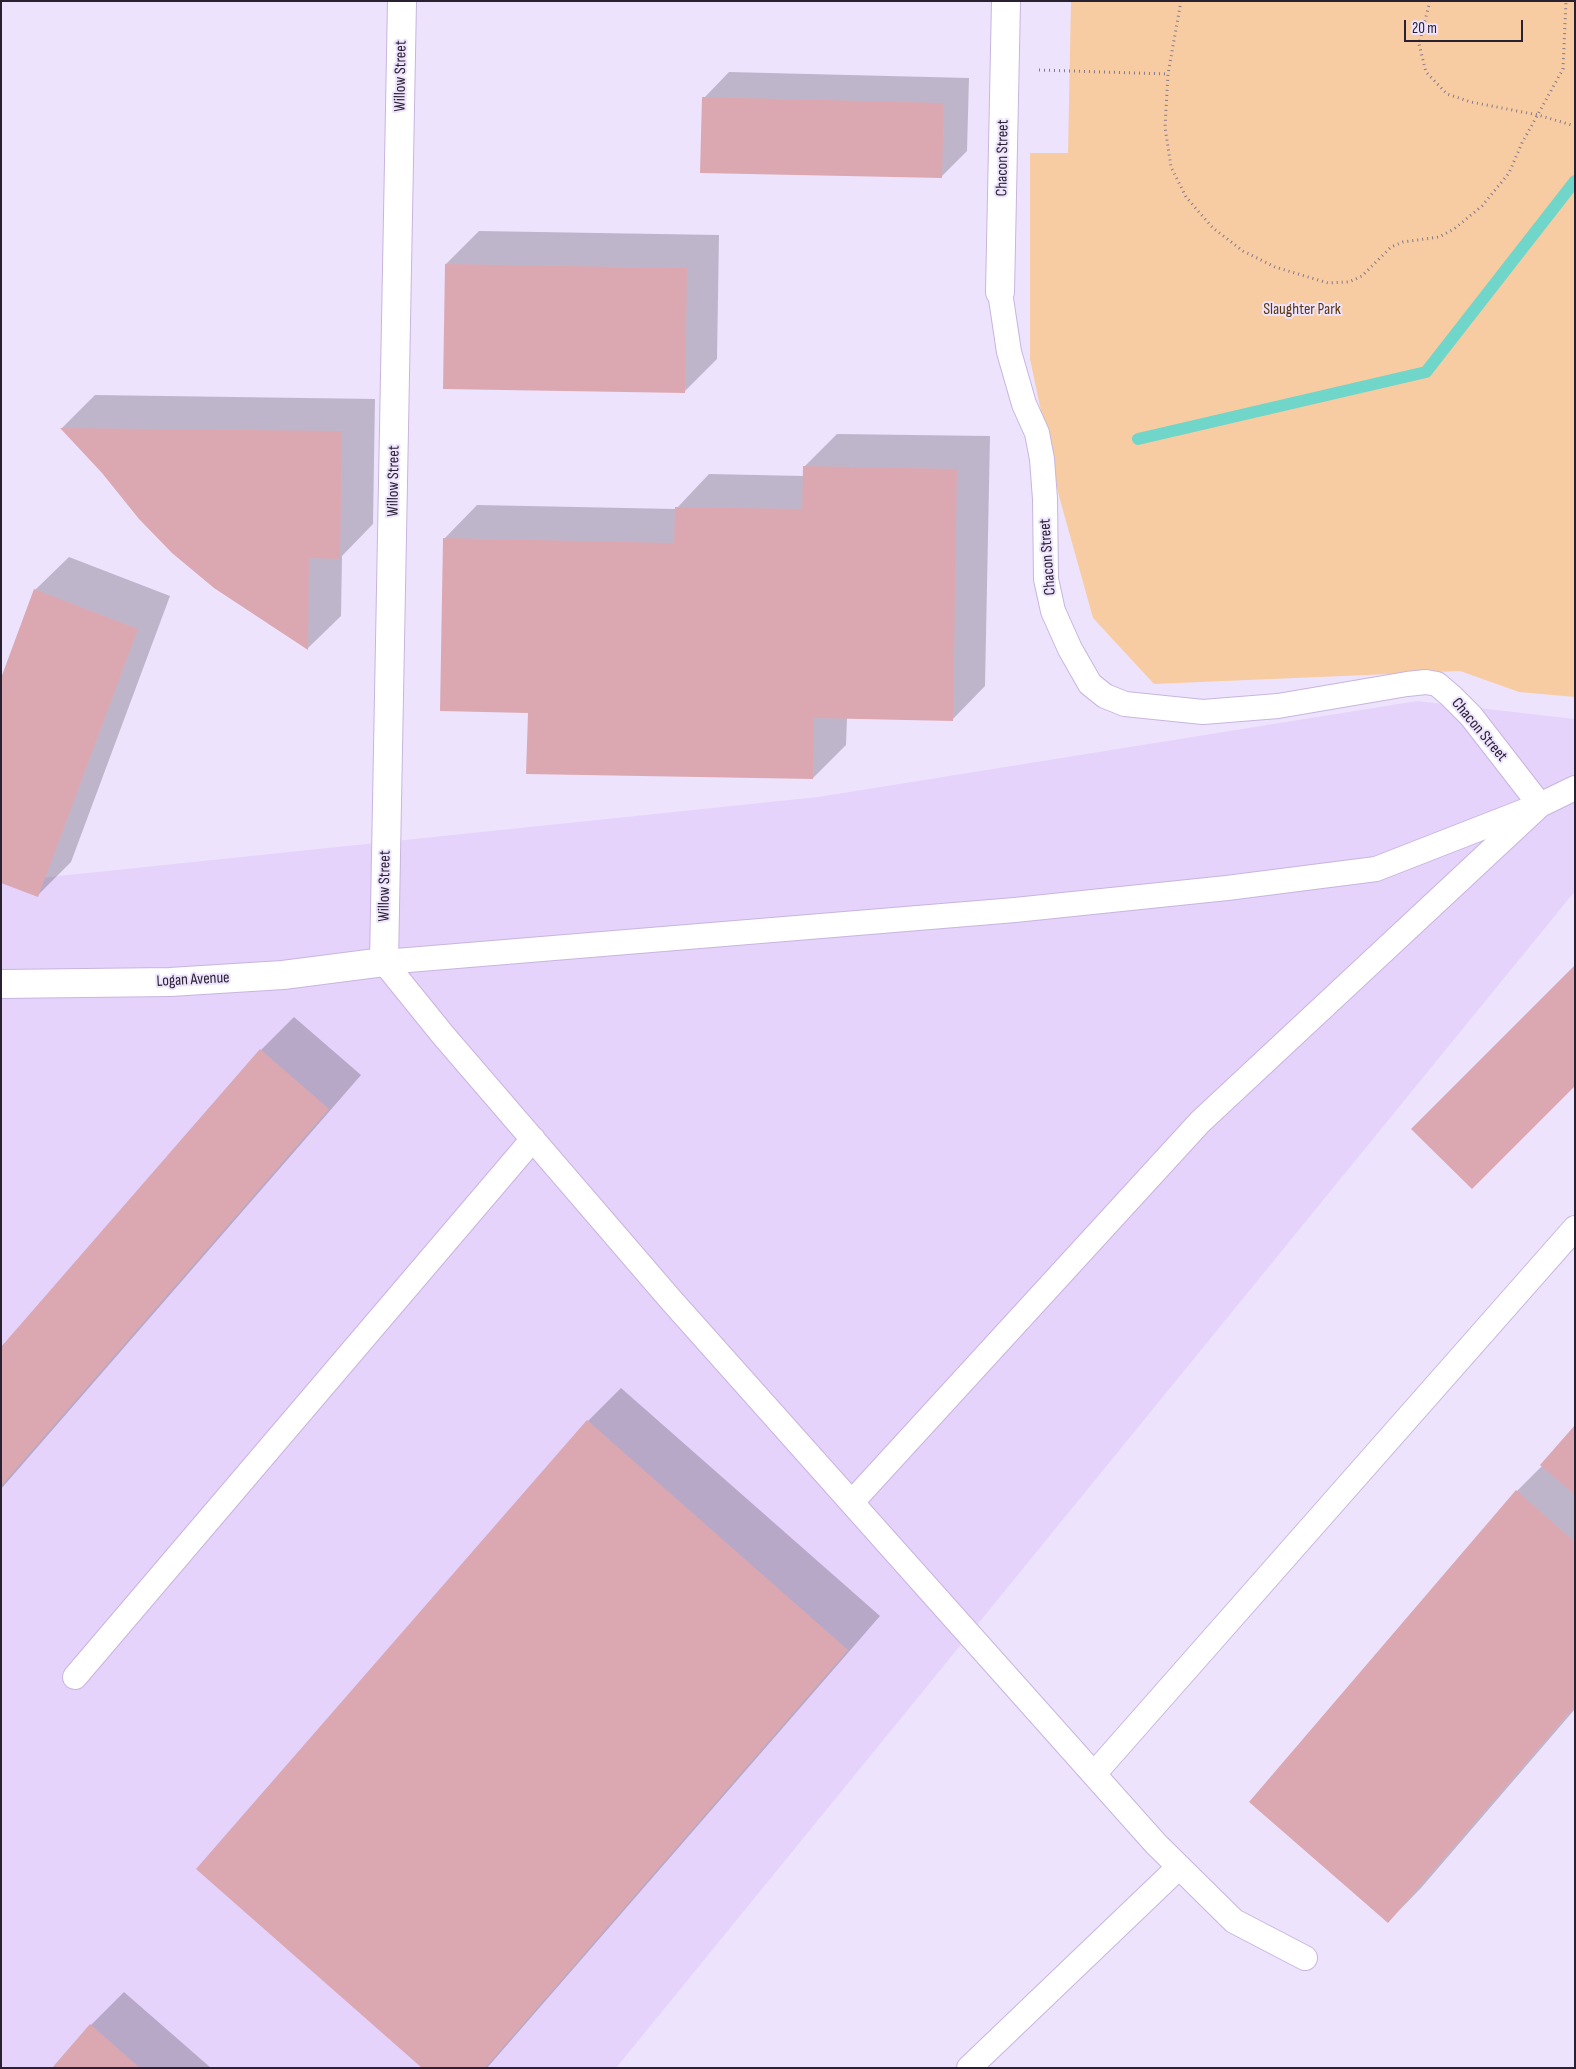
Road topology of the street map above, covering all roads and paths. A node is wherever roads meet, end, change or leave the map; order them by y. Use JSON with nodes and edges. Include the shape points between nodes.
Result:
{"nodes":[{"id":1,"x":402,"y":1,"type":"edge"},
{"id":2,"x":1006,"y":1,"type":"edge"},
{"id":3,"x":1181,"y":1,"type":"edge"},
{"id":4,"x":1430,"y":1,"type":"edge"},
{"id":5,"x":1566,"y":1,"type":"edge"},
{"id":6,"x":1036,"y":70,"type":"dead end"},
{"id":7,"x":1168,"y":74,"type":"junction"},
{"id":8,"x":1538,"y":115,"type":"junction"},
{"id":9,"x":1575,"y":126,"type":"edge"},
{"id":10,"x":1000,"y":292,"type":"joint"},
{"id":11,"x":1575,"y":788,"type":"edge"},
{"id":12,"x":1540,"y":805,"type":"junction"},
{"id":13,"x":384,"y":962,"type":"junction"},
{"id":14,"x":1,"y":984,"type":"edge"},
{"id":15,"x":533,"y":1139,"type":"junction"},
{"id":16,"x":1575,"y":1228,"type":"edge"},
{"id":17,"x":852,"y":1502,"type":"junction"},
{"id":18,"x":75,"y":1677,"type":"dead end"},
{"id":19,"x":1094,"y":1774,"type":"junction"},
{"id":20,"x":1179,"y":1866,"type":"junction"},
{"id":21,"x":1305,"y":1958,"type":"dead end"},
{"id":22,"x":969,"y":2068,"type":"edge"}],
"edges":[{"from":1,"to":13,"type":"street","name":"Willow Street"},
{"from":2,"to":10,"type":"street","name":"Chacon Street"},
{"from":3,"to":7,"type":"path"},
{"from":4,"to":8,"type":"path","via":[[1419,44],[1426,72],[1447,94]]},
{"from":5,"to":8,"type":"path","via":[[1563,69]]},
{"from":6,"to":7,"type":"path"},
{"from":7,"to":8,"type":"path","via":[[1166,135],[1171,167],[1186,197],[1213,228],[1243,251],[1275,266],[1328,283],[1348,282],[1362,276],[1391,247],[1439,237],[1454,229],[1482,206],[1509,173]]},
{"from":8,"to":9,"type":"path"},
{"from":10,"to":12,"type":"lane","name":"Chacon Street","via":[[1009,352],[1024,404],[1037,433],[1042,459],[1046,579],[1053,611],[1090,684],[1105,696],[1125,704],[1203,712],[1278,706],[1407,684],[1437,684],[1470,716]]},
{"from":11,"to":12,"type":"lane"},
{"from":12,"to":13,"type":"lane","via":[[1376,869],[1015,910]]},
{"from":12,"to":17,"type":"lane","via":[[1200,1122]]},
{"from":13,"to":14,"type":"street","name":"Logan Avenue","via":[[283,974],[170,982]]},
{"from":13,"to":15,"type":"lane"},
{"from":15,"to":17,"type":"lane","via":[[671,1300]]},
{"from":15,"to":18,"type":"lane"},
{"from":16,"to":19,"type":"lane"},
{"from":17,"to":19,"type":"lane"},
{"from":19,"to":20,"type":"lane"},
{"from":20,"to":21,"type":"lane","via":[[1234,1921]]},
{"from":20,"to":22,"type":"lane"}]}
